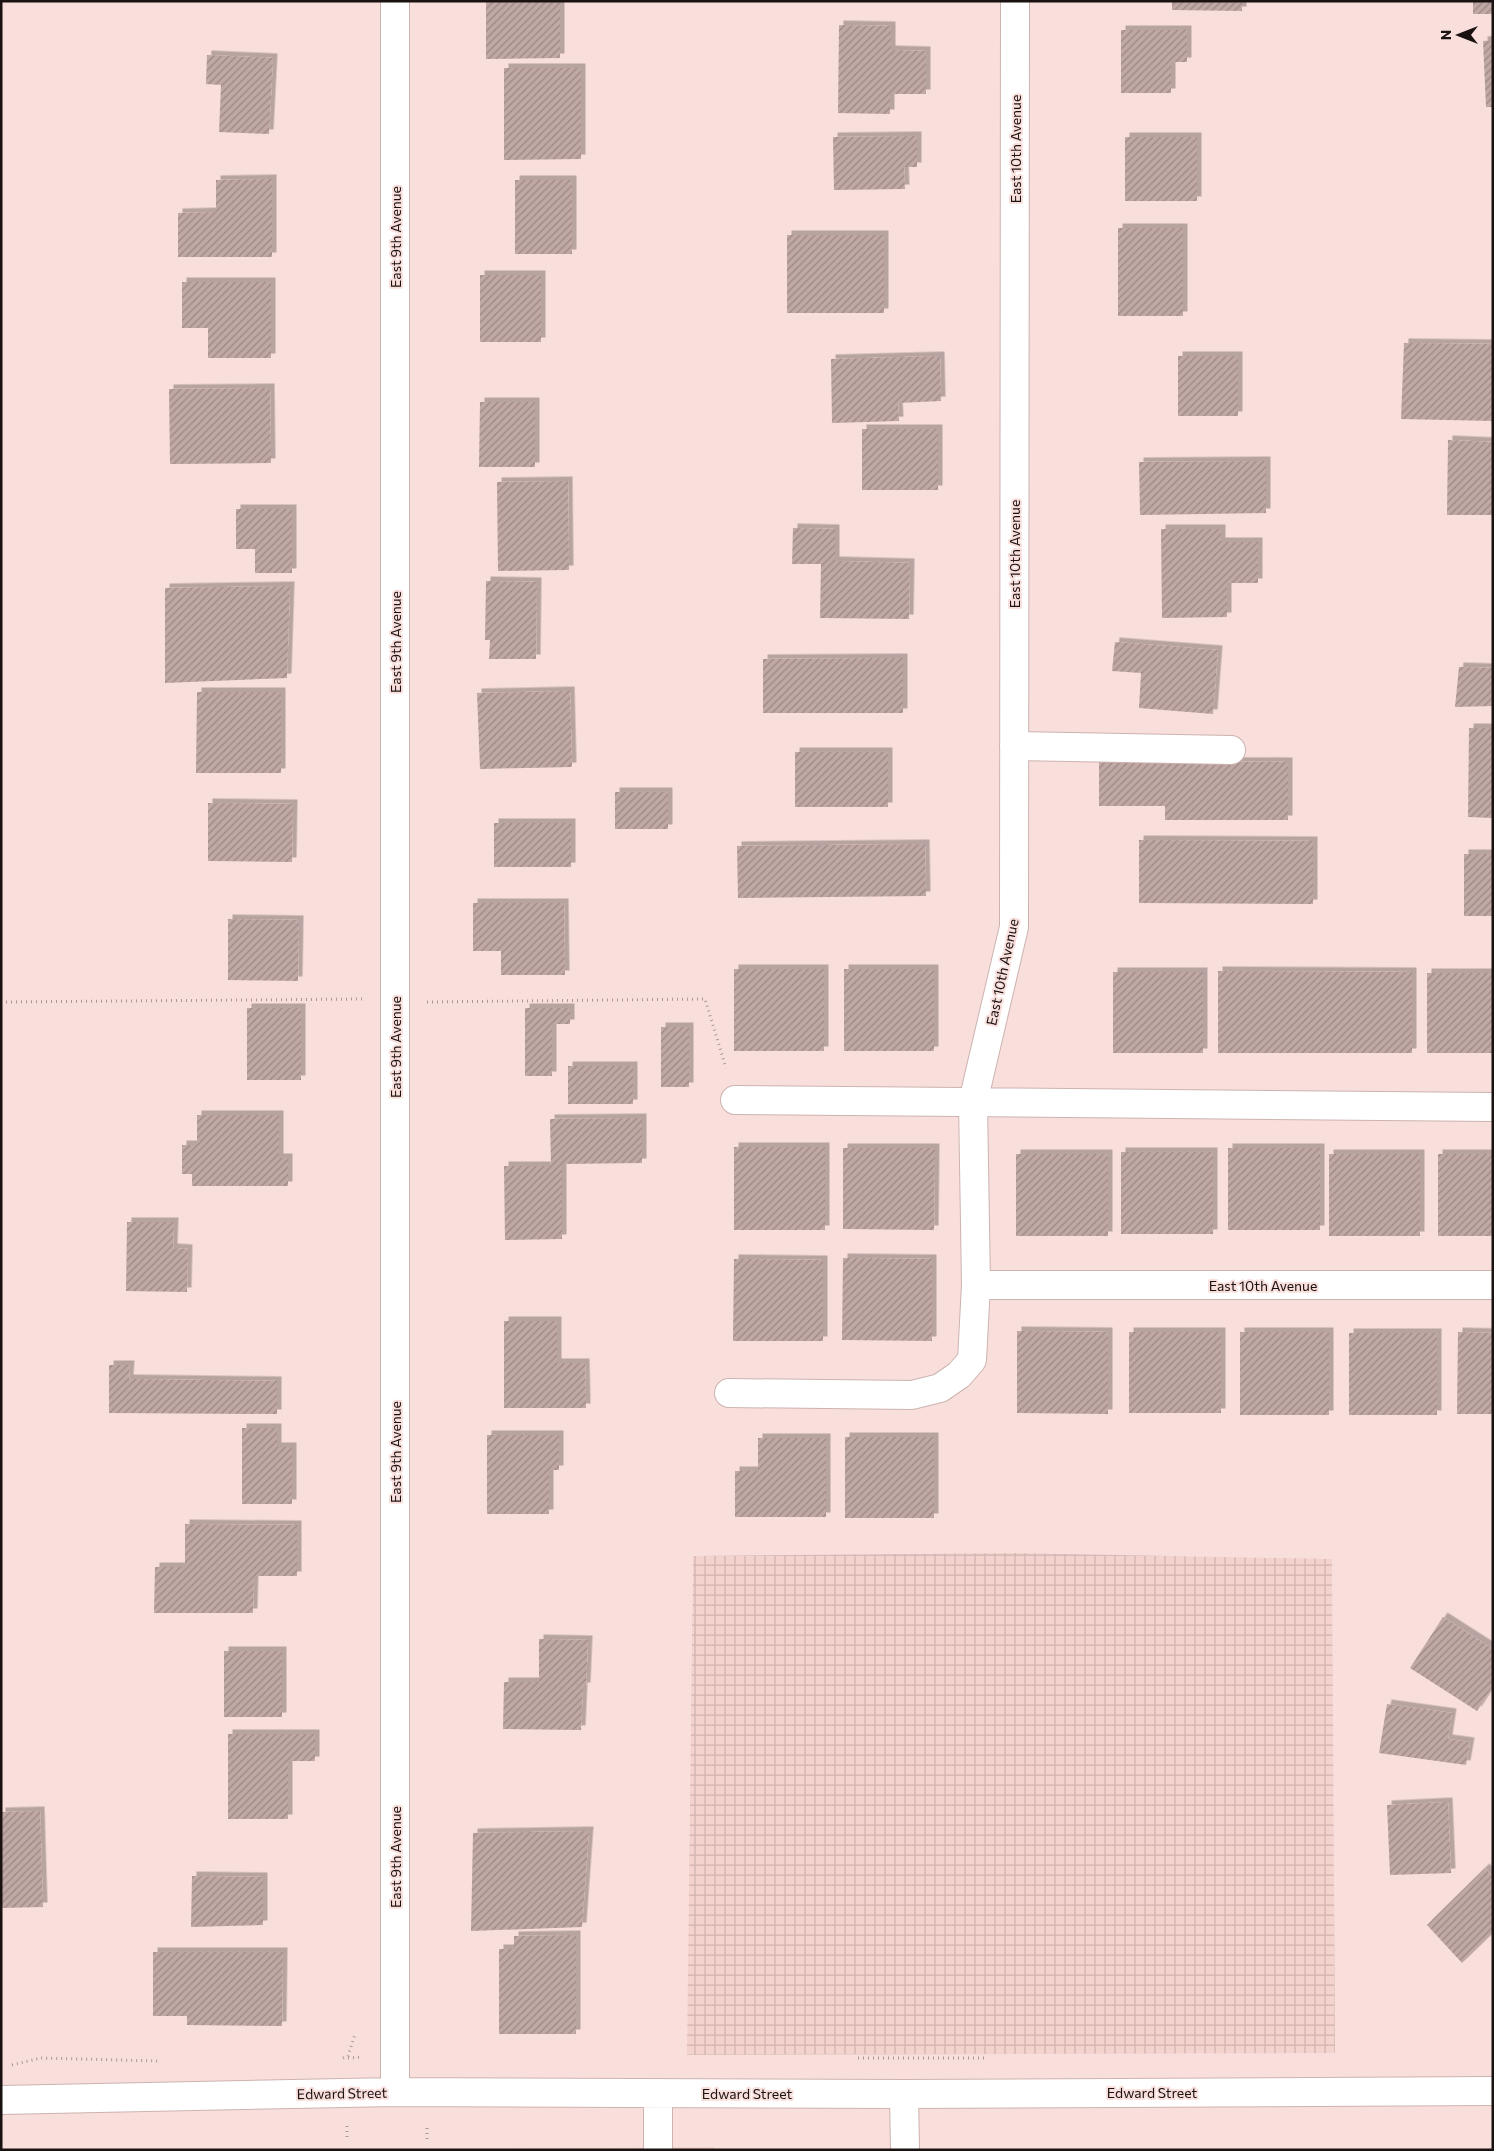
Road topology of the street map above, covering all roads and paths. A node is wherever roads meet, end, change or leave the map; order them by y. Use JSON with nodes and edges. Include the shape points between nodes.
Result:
{"nodes":[{"id":1,"x":395,"y":1,"type":"edge"},
{"id":2,"x":1015,"y":1,"type":"edge"},
{"id":3,"x":1014,"y":746,"type":"junction"},
{"id":4,"x":1231,"y":750,"type":"dead end"},
{"id":5,"x":735,"y":1100,"type":"dead end"},
{"id":6,"x":974,"y":1102,"type":"junction"},
{"id":7,"x":1493,"y":1107,"type":"edge"},
{"id":8,"x":976,"y":1285,"type":"junction"},
{"id":9,"x":1493,"y":1285,"type":"edge"},
{"id":10,"x":729,"y":1393,"type":"dead end"},
{"id":11,"x":853,"y":2058,"type":"dead end"},
{"id":12,"x":989,"y":2058,"type":"dead end"},
{"id":13,"x":1493,"y":2090,"type":"edge"},
{"id":14,"x":395,"y":2092,"type":"junction"},
{"id":15,"x":658,"y":2093,"type":"junction"},
{"id":16,"x":904,"y":2094,"type":"junction"},
{"id":17,"x":1,"y":2100,"type":"edge"},
{"id":18,"x":658,"y":2150,"type":"edge"},
{"id":19,"x":905,"y":2150,"type":"edge"}],
"edges":[{"from":1,"to":14,"type":"street","name":"East 9th Avenue"},
{"from":2,"to":3,"type":"street","name":"East 10th Avenue"},
{"from":3,"to":4,"type":"street"},
{"from":3,"to":6,"type":"street","name":"East 10th Avenue","via":[[1014,927]]},
{"from":5,"to":6,"type":"street"},
{"from":6,"to":7,"type":"street"},
{"from":6,"to":8,"type":"street","name":"East 10th Avenue"},
{"from":8,"to":9,"type":"street","name":"East 10th Avenue"},
{"from":8,"to":10,"type":"street","via":[[972,1360],[959,1375],[940,1388],[912,1395]]},
{"from":11,"to":12,"type":"path"},
{"from":13,"to":16,"type":"street","name":"Edward Street"},
{"from":14,"to":15,"type":"street","name":"Edward Street"},
{"from":14,"to":17,"type":"street","name":"Edward Street"},
{"from":15,"to":16,"type":"street","name":"Edward Street"},
{"from":15,"to":18,"type":"street"},
{"from":16,"to":19,"type":"street"}]}
